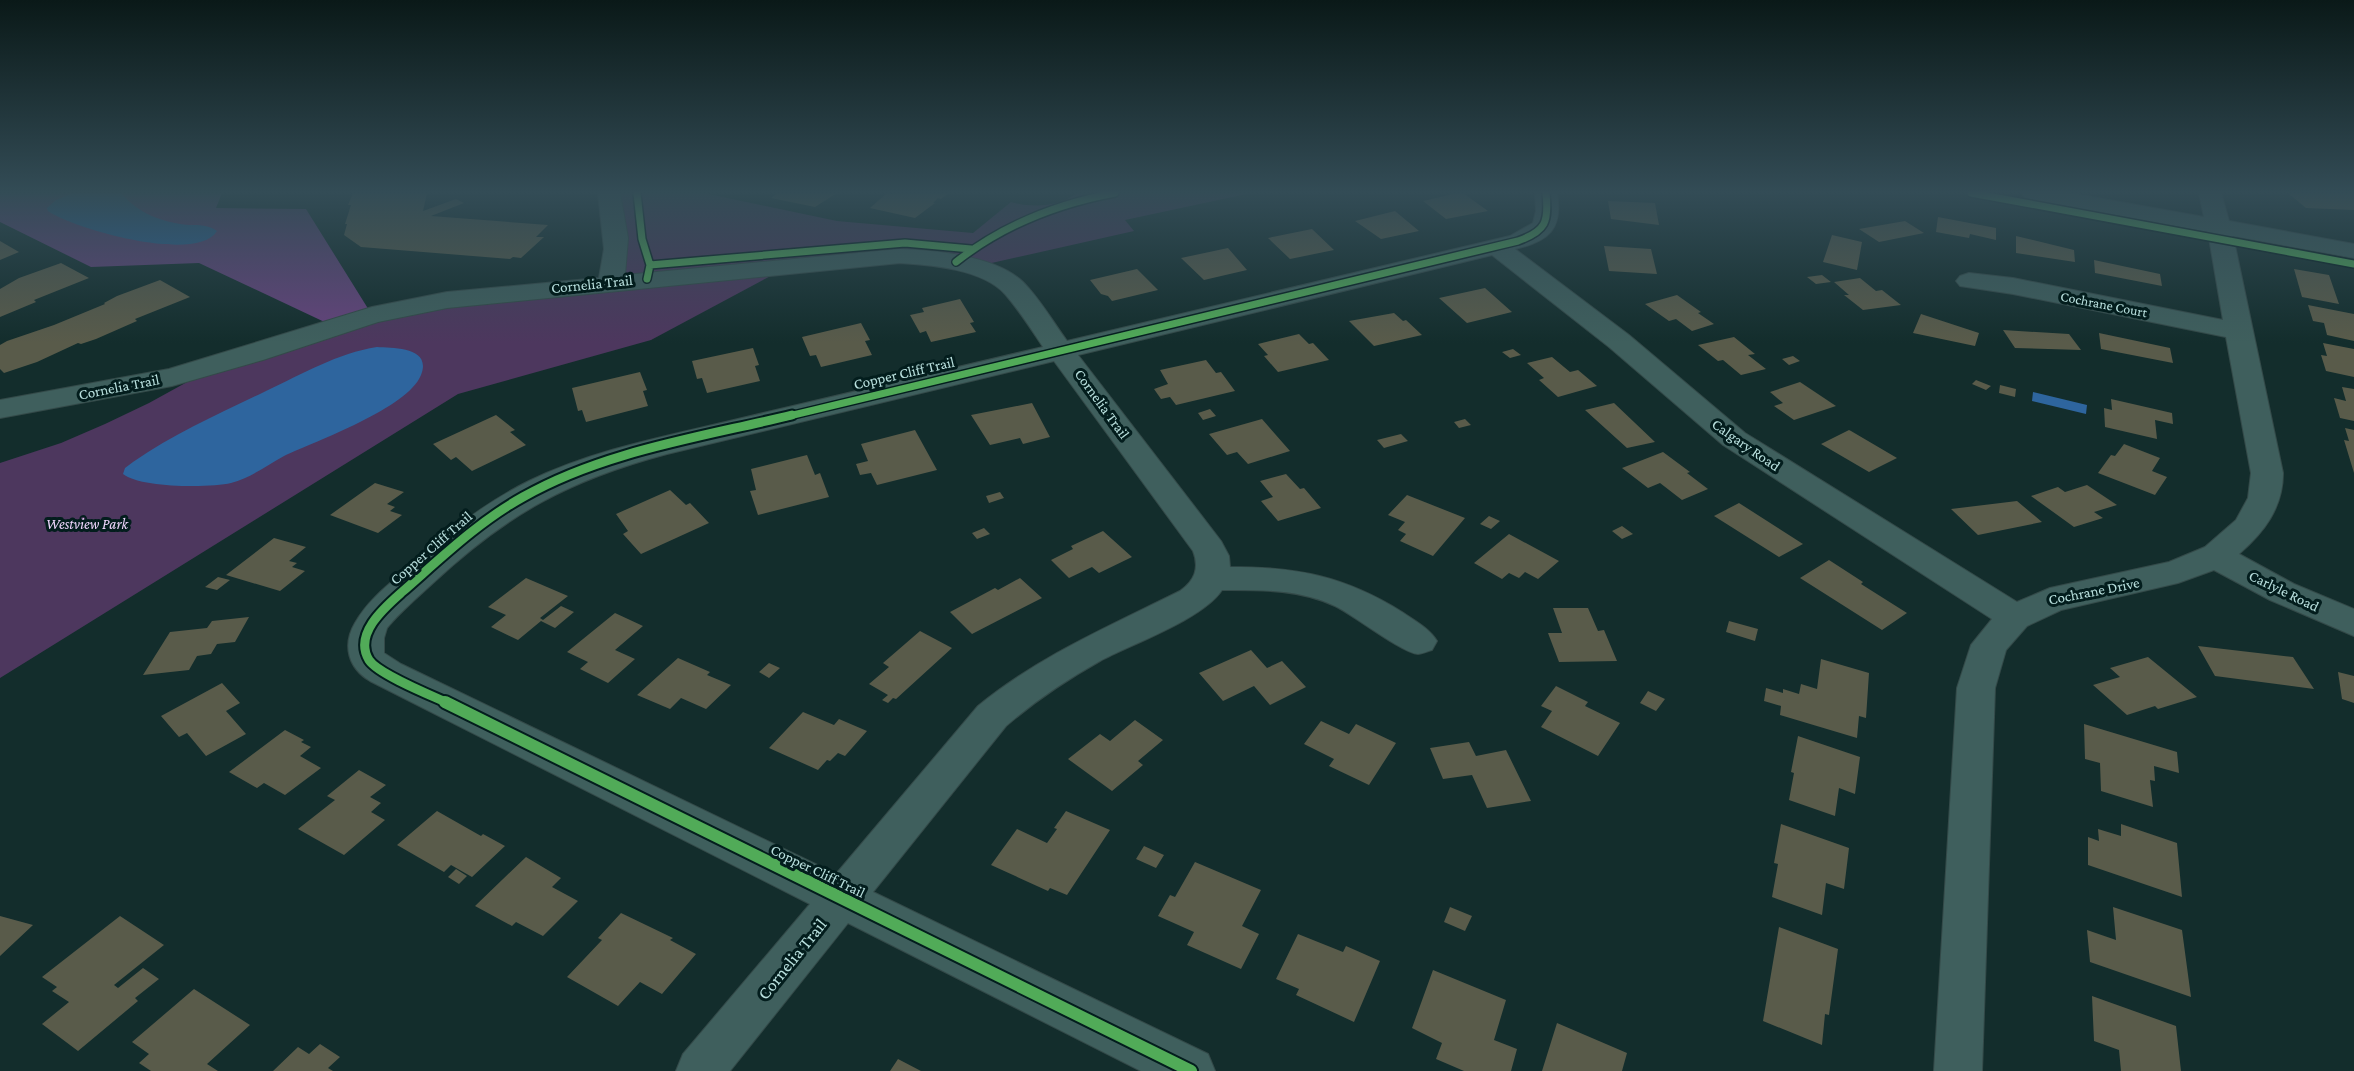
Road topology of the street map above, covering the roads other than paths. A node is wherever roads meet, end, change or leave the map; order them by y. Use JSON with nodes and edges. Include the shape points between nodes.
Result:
{"nodes":[{"id":1,"x":616,"y":243,"type":"edge"},
{"id":2,"x":1511,"y":243,"type":"edge"},
{"id":3,"x":2222,"y":243,"type":"edge"},
{"id":4,"x":2311,"y":243,"type":"edge"},
{"id":5,"x":1497,"y":247,"type":"junction"},
{"id":6,"x":2354,"y":251,"type":"edge"},
{"id":7,"x":1969,"y":281,"type":"dead end"},
{"id":8,"x":610,"y":283,"type":"junction"},
{"id":9,"x":2238,"y":331,"type":"junction"},
{"id":10,"x":1063,"y":351,"type":"junction"},
{"id":11,"x":0,"y":409,"type":"edge"},
{"id":12,"x":2215,"y":556,"type":"junction"},
{"id":13,"x":1211,"y":578,"type":"junction"},
{"id":14,"x":2014,"y":616,"type":"junction"},
{"id":15,"x":2354,"y":623,"type":"edge"},
{"id":16,"x":1419,"y":641,"type":"dead end"},
{"id":17,"x":841,"y":898,"type":"junction"},
{"id":18,"x":700,"y":1071,"type":"edge"},
{"id":19,"x":1191,"y":1071,"type":"edge"},
{"id":20,"x":1958,"y":1071,"type":"edge"}],
"edges":[{"from":1,"to":8,"type":"street","via":[[617,262]]},
{"from":2,"to":5,"type":"street","name":"Copper Cliff Trail"},
{"from":3,"to":9,"type":"street","name":"Cochrane Drive"},
{"from":4,"to":6,"type":"street"},
{"from":5,"to":10,"type":"street","name":"Copper Cliff Trail"},
{"from":5,"to":14,"type":"street","name":"Calgary Road","via":[[1618,341],[1734,439]]},
{"from":7,"to":9,"type":"street","name":"Cochrane Court","via":[[2013,286]]},
{"from":8,"to":10,"type":"street","name":"Cornelia Trail","via":[[873,257],[927,257],[974,267],[1008,283]]},
{"from":8,"to":11,"type":"street","name":"Cornelia Trail","via":[[485,295],[411,307],[343,323],[172,377]]},
{"from":9,"to":12,"type":"street","name":"Cochrane Drive","via":[[2266,464],[2267,489],[2250,526]]},
{"from":10,"to":13,"type":"street","name":"Cornelia Trail","via":[[1209,549],[1214,564]]},
{"from":10,"to":17,"type":"street","name":"Copper Cliff Trail","via":[[676,443],[574,473],[514,502],[463,537],[380,613],[369,629],[367,656],[392,676]]},
{"from":12,"to":14,"type":"street","name":"Cochrane Drive","via":[[2156,579],[2054,598]]},
{"from":12,"to":15,"type":"street","name":"Carlyle Road","via":[[2282,592]]},
{"from":13,"to":16,"type":"street","via":[[1278,580],[1320,587],[1354,600]]},
{"from":13,"to":17,"type":"street","name":"Cornelia Trail","via":[[1203,592],[1192,600],[1054,669],[1001,707]]},
{"from":14,"to":20,"type":"street","name":"Cochrane Drive","via":[[1992,639],[1978,669]]},
{"from":17,"to":18,"type":"street","name":"Cornelia Trail"},
{"from":17,"to":19,"type":"street","name":"Copper Cliff Trail"}]}
